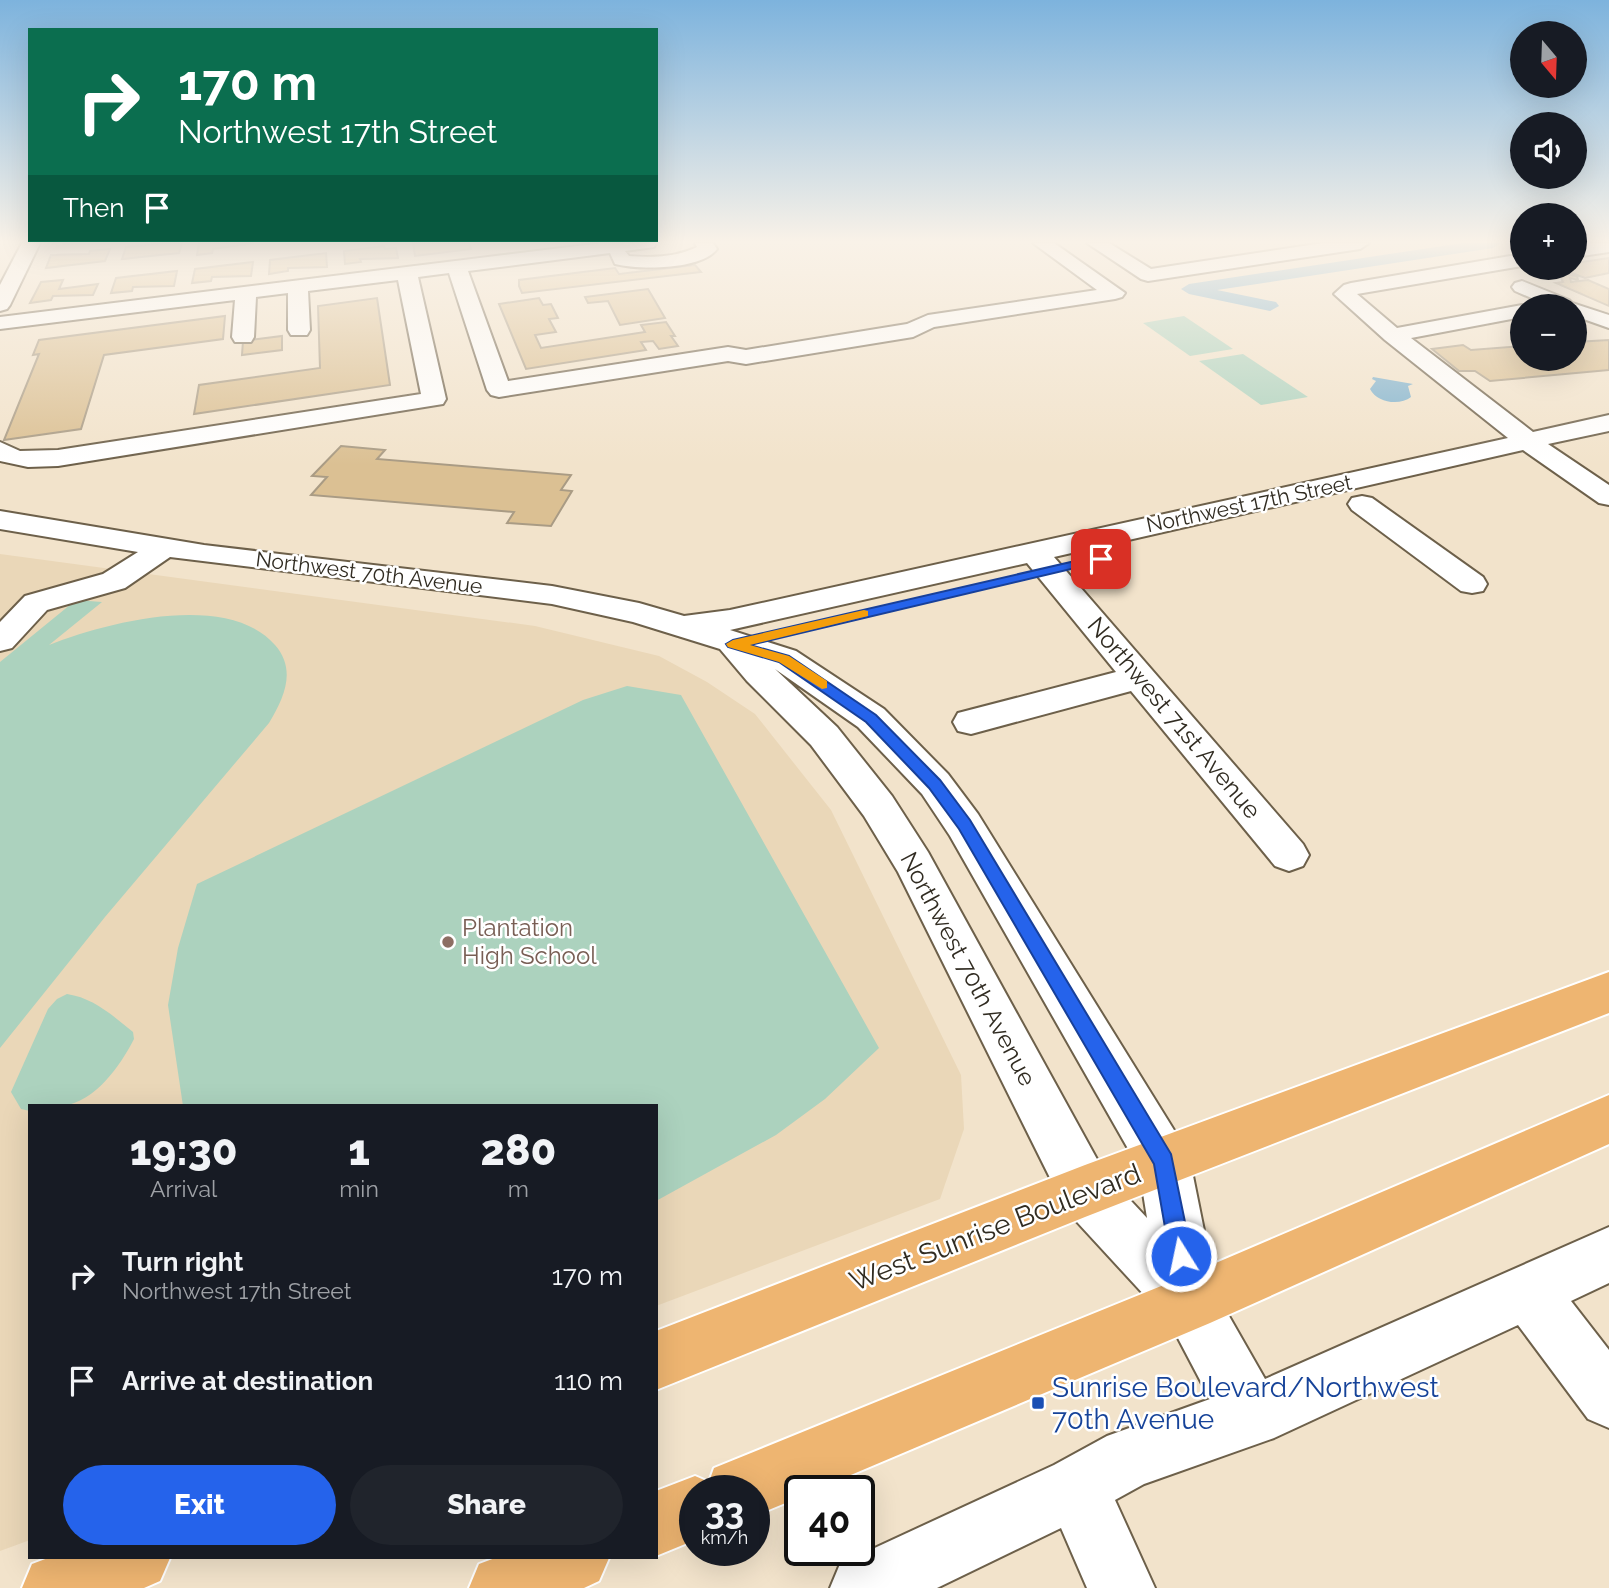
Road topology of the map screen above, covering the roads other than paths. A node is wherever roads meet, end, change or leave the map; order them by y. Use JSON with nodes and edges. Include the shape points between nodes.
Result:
{"nodes":[{"id":1,"x":50,"y":317,"type":"edge"},
{"id":2,"x":67,"y":317,"type":"edge"},
{"id":3,"x":115,"y":317,"type":"edge"},
{"id":4,"x":244,"y":317,"type":"edge"},
{"id":5,"x":299,"y":317,"type":"edge"},
{"id":6,"x":416,"y":317,"type":"edge"},
{"id":7,"x":474,"y":317,"type":"edge"},
{"id":8,"x":954,"y":317,"type":"edge"},
{"id":9,"x":1370,"y":317,"type":"edge"},
{"id":10,"x":1489,"y":317,"type":"edge"},
{"id":11,"x":2,"y":323,"type":"edge"},
{"id":12,"x":299,"y":330,"type":"dead end"},
{"id":13,"x":1393,"y":335,"type":"junction"},
{"id":14,"x":243,"y":337,"type":"dead end"},
{"id":15,"x":1609,"y":423,"type":"edge"},
{"id":16,"x":1609,"y":445,"type":"edge"},
{"id":17,"x":0,"y":450,"type":"edge"},
{"id":18,"x":1542,"y":451,"type":"junction"},
{"id":19,"x":1609,"y":497,"type":"edge"},
{"id":20,"x":1362,"y":504,"type":"junction"},
{"id":21,"x":2,"y":522,"type":"edge"},
{"id":22,"x":164,"y":548,"type":"junction"},
{"id":23,"x":1040,"y":560,"type":"junction"},
{"id":24,"x":1472,"y":584,"type":"dead end"},
{"id":25,"x":683,"y":626,"type":"junction"},
{"id":26,"x":0,"y":641,"type":"edge"},
{"id":27,"x":733,"y":644,"type":"junction"},
{"id":28,"x":1139,"y":677,"type":"junction"},
{"id":29,"x":971,"y":722,"type":"dead end"},
{"id":30,"x":1289,"y":855,"type":"dead end"},
{"id":31,"x":1609,"y":992,"type":"edge"},
{"id":32,"x":1609,"y":1119,"type":"edge"},
{"id":33,"x":1164,"y":1161,"type":"junction"},
{"id":34,"x":1085,"y":1191,"type":"junction"},
{"id":35,"x":1609,"y":1255,"type":"edge"},
{"id":36,"x":1527,"y":1292,"type":"junction"},
{"id":37,"x":1190,"y":1303,"type":"junction"},
{"id":38,"x":658,"y":1360,"type":"edge"},
{"id":39,"x":1609,"y":1398,"type":"edge"},
{"id":40,"x":1252,"y":1416,"type":"junction"},
{"id":41,"x":770,"y":1477,"type":"edge"},
{"id":42,"x":1076,"y":1487,"type":"junction"},
{"id":43,"x":679,"y":1515,"type":"edge"},
{"id":44,"x":658,"y":1523,"type":"edge"},
{"id":45,"x":134,"y":1559,"type":"edge"},
{"id":46,"x":574,"y":1559,"type":"edge"},
{"id":47,"x":56,"y":1588,"type":"edge"},
{"id":48,"x":503,"y":1588,"type":"edge"},
{"id":49,"x":864,"y":1588,"type":"edge"},
{"id":50,"x":1121,"y":1588,"type":"edge"}],
"edges":[{"from":1,"to":11,"type":"street"},
{"from":2,"to":3,"type":"street","via":[[68,331],[78,333],[108,327]]},
{"from":4,"to":14,"type":"street"},
{"from":5,"to":12,"type":"street"},
{"from":6,"to":17,"type":"street","via":[[434,399],[58,458],[24,459]]},
{"from":7,"to":8,"type":"street","via":[[499,390],[728,354],[746,357],[785,351],[913,330],[928,321]]},
{"from":9,"to":13,"type":"street"},
{"from":10,"to":13,"type":"street"},
{"from":13,"to":18,"type":"street"},
{"from":15,"to":18,"type":"street","name":"Northwest 17th Street"},
{"from":16,"to":18,"type":"street","name":"Northwest 17th Street"},
{"from":18,"to":19,"type":"street"},
{"from":18,"to":20,"type":"street","name":"Northwest 17th Street"},
{"from":18,"to":23,"type":"street","name":"Northwest 17th Street"},
{"from":20,"to":23,"type":"street","name":"Northwest 17th Street"},
{"from":20,"to":24,"type":"street"},
{"from":21,"to":22,"type":"street","name":"Northwest 70th Avenue"},
{"from":22,"to":25,"type":"street","name":"Northwest 70th Avenue","via":[[552,595]]},
{"from":22,"to":26,"type":"street","via":[[114,581],[36,603]]},
{"from":23,"to":25,"type":"street","name":"Northwest 17th Street"},
{"from":23,"to":27,"type":"street","name":"Northwest 17th Street"},
{"from":23,"to":28,"type":"street","name":"Northwest 71st Avenue"},
{"from":25,"to":27,"type":"street","name":"Northwest 70th Avenue"},
{"from":27,"to":33,"type":"street","name":"Northwest 70th Avenue","via":[[784,659],[871,718],[935,784],[971,836]]},
{"from":27,"to":34,"type":"street","name":"Northwest 70th Avenue","via":[[824,736],[878,806],[914,863]]},
{"from":28,"to":29,"type":"street"},
{"from":28,"to":30,"type":"street","name":"Northwest 71st Avenue"},
{"from":31,"to":33,"type":"highway","name":"West Sunrise Boulevard"},
{"from":32,"to":37,"type":"highway"},
{"from":33,"to":34,"type":"highway","name":"West Sunrise Boulevard"},
{"from":33,"to":37,"type":"street","name":"Northwest 70th Avenue"},
{"from":34,"to":37,"type":"street","name":"Northwest 70th Avenue"},
{"from":34,"to":38,"type":"highway","name":"West Sunrise Boulevard"},
{"from":35,"to":36,"type":"street"},
{"from":36,"to":39,"type":"street"},
{"from":36,"to":40,"type":"street"},
{"from":37,"to":40,"type":"street","name":"Northwest 70th Avenue"},
{"from":37,"to":41,"type":"highway"},
{"from":40,"to":42,"type":"street","via":[[1129,1458]]},
{"from":42,"to":49,"type":"street"},
{"from":42,"to":50,"type":"street"},
{"from":43,"to":44,"type":"highway"},
{"from":45,"to":47,"type":"highway"},
{"from":46,"to":48,"type":"highway"}]}
